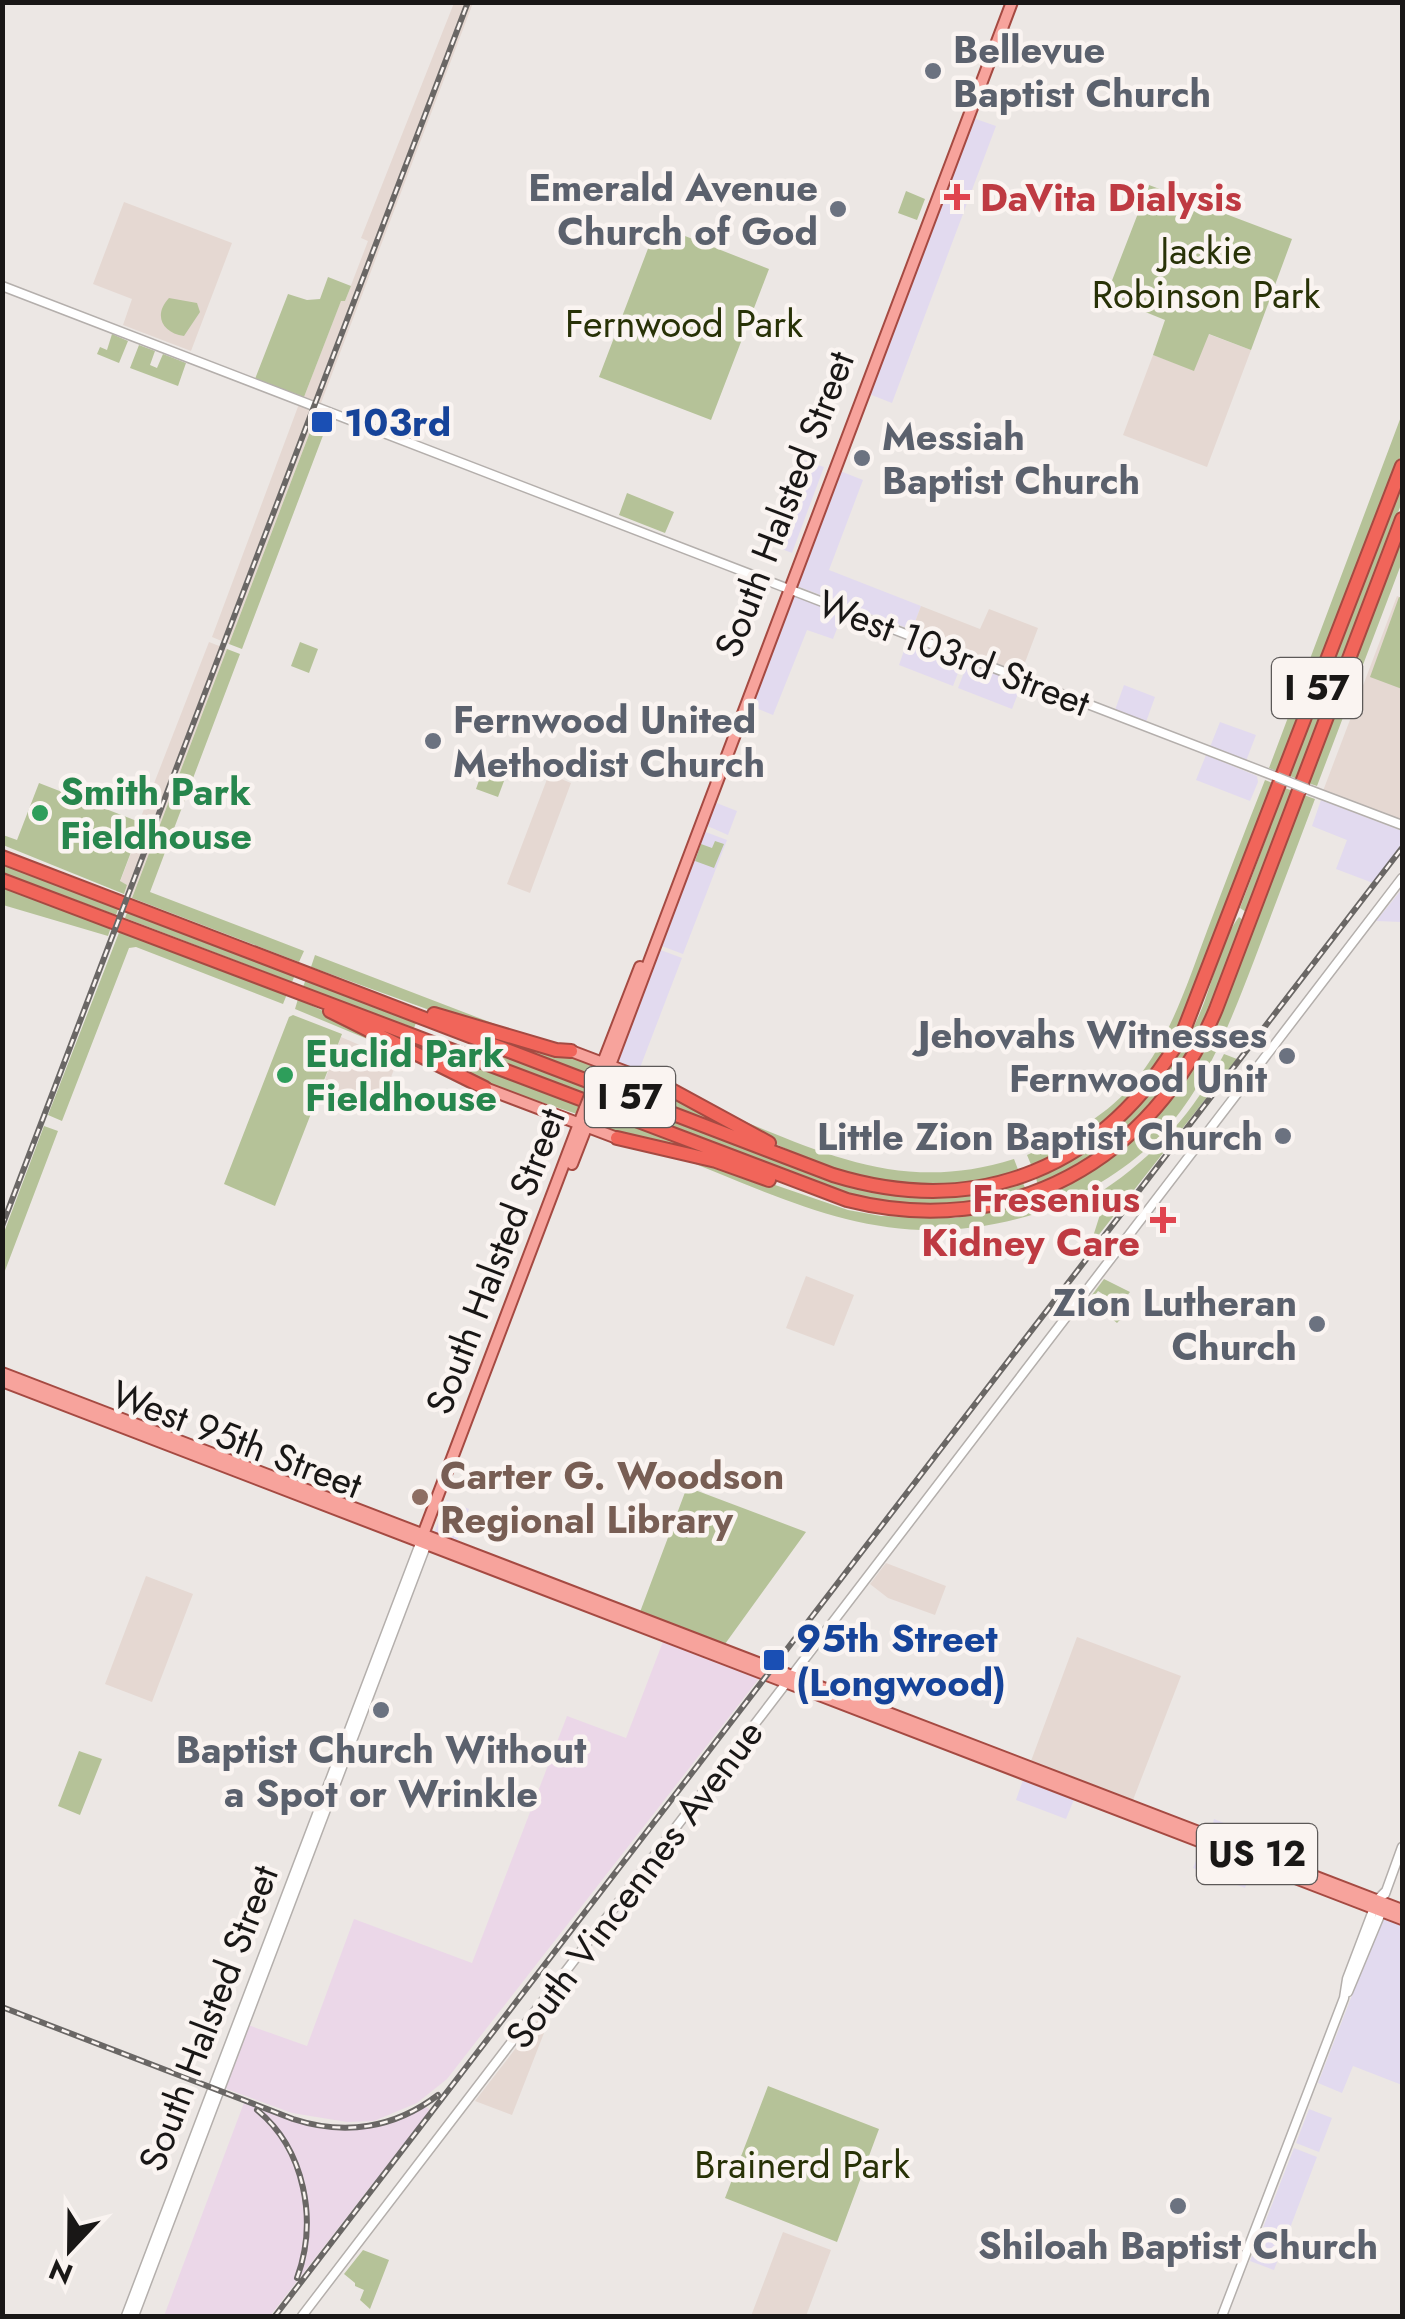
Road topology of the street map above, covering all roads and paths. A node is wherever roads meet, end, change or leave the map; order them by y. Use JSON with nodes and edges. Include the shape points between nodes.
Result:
{"nodes":[{"id":1,"x":1009,"y":2,"type":"edge"},
{"id":2,"x":2,"y":286,"type":"edge"},
{"id":3,"x":1402,"y":466,"type":"edge"},
{"id":4,"x":1402,"y":519,"type":"edge"},
{"id":5,"x":788,"y":588,"type":"junction"},
{"id":6,"x":1402,"y":825,"type":"edge"},
{"id":7,"x":2,"y":853,"type":"edge"},
{"id":8,"x":1402,"y":878,"type":"edge"},
{"id":9,"x":2,"y":880,"type":"edge"},
{"id":10,"x":256,"y":974,"type":"junction"},
{"id":11,"x":317,"y":976,"type":"junction"},
{"id":12,"x":571,"y":1051,"type":"joint"},
{"id":13,"x":606,"y":1064,"type":"junction"},
{"id":14,"x":485,"y":1088,"type":"joint"},
{"id":15,"x":666,"y":1088,"type":"joint"},
{"id":16,"x":583,"y":1125,"type":"junction"},
{"id":17,"x":617,"y":1138,"type":"joint"},
{"id":18,"x":805,"y":1165,"type":"junction"},
{"id":19,"x":868,"y":1205,"type":"junction"},
{"id":20,"x":2,"y":1373,"type":"edge"},
{"id":21,"x":2,"y":1381,"type":"edge"},
{"id":22,"x":425,"y":1539,"type":"junction"},
{"id":23,"x":790,"y":1679,"type":"junction"},
{"id":24,"x":1402,"y":1847,"type":"edge"},
{"id":25,"x":1381,"y":1903,"type":"junction"},
{"id":26,"x":1402,"y":1910,"type":"edge"},
{"id":27,"x":1402,"y":1919,"type":"edge"},
{"id":28,"x":130,"y":2316,"type":"edge"},
{"id":29,"x":302,"y":2316,"type":"edge"},
{"id":30,"x":1222,"y":2316,"type":"edge"}],
"edges":[{"from":1,"to":5,"type":"main road","name":"South Halsted Street"},
{"from":2,"to":5,"type":"main road","name":"West 103rd Street"},
{"from":3,"to":18,"type":"highway","number":"I 57","via":[[1192,1016],[1155,1080],[1080,1148],[998,1183],[944,1192],[891,1190]]},
{"from":4,"to":19,"type":"highway","number":"I 57","via":[[1210,1022],[1170,1094],[1109,1152],[1034,1193],[942,1211]]},
{"from":5,"to":6,"type":"main road","name":"West 103rd Street","bridge":true},
{"from":5,"to":13,"type":"main road","name":"South Halsted Street"},
{"from":7,"to":11,"type":"highway","number":"I 57"},
{"from":8,"to":23,"type":"main road","name":"South Vincennes Avenue"},
{"from":9,"to":10,"type":"highway","number":"I 57"},
{"from":10,"to":14,"type":"highway"},
{"from":10,"to":19,"type":"highway","number":"I 57"},
{"from":11,"to":12,"type":"highway"},
{"from":11,"to":18,"type":"highway","number":"I 57"},
{"from":12,"to":13,"type":"main road"},
{"from":13,"to":15,"type":"main road"},
{"from":13,"to":16,"type":"main road","name":"South Halsted Street","bridge":true},
{"from":14,"to":16,"type":"main road"},
{"from":15,"to":18,"type":"highway"},
{"from":16,"to":17,"type":"main road"},
{"from":16,"to":22,"type":"main road","name":"South Halsted Street"},
{"from":17,"to":19,"type":"highway","via":[[716,1161],[846,1206]]},
{"from":20,"to":22,"type":"main road","name":"West 95th Street","number":"US 12"},
{"from":21,"to":22,"type":"main road","name":"West 95th Street","number":"US 12"},
{"from":22,"to":23,"type":"main road","name":"West 95th Street","number":"US 12"},
{"from":22,"to":28,"type":"main road","name":"South Halsted Street"},
{"from":23,"to":25,"type":"main road","name":"West 95th Street","number":"US 12"},
{"from":23,"to":29,"type":"main road","name":"South Vincennes Avenue"},
{"from":24,"to":25,"type":"main road"},
{"from":25,"to":26,"type":"main road","name":"West 95th Street","number":"US 12"},
{"from":25,"to":27,"type":"main road","name":"West 95th Street","number":"US 12"},
{"from":25,"to":30,"type":"main road"}]}
